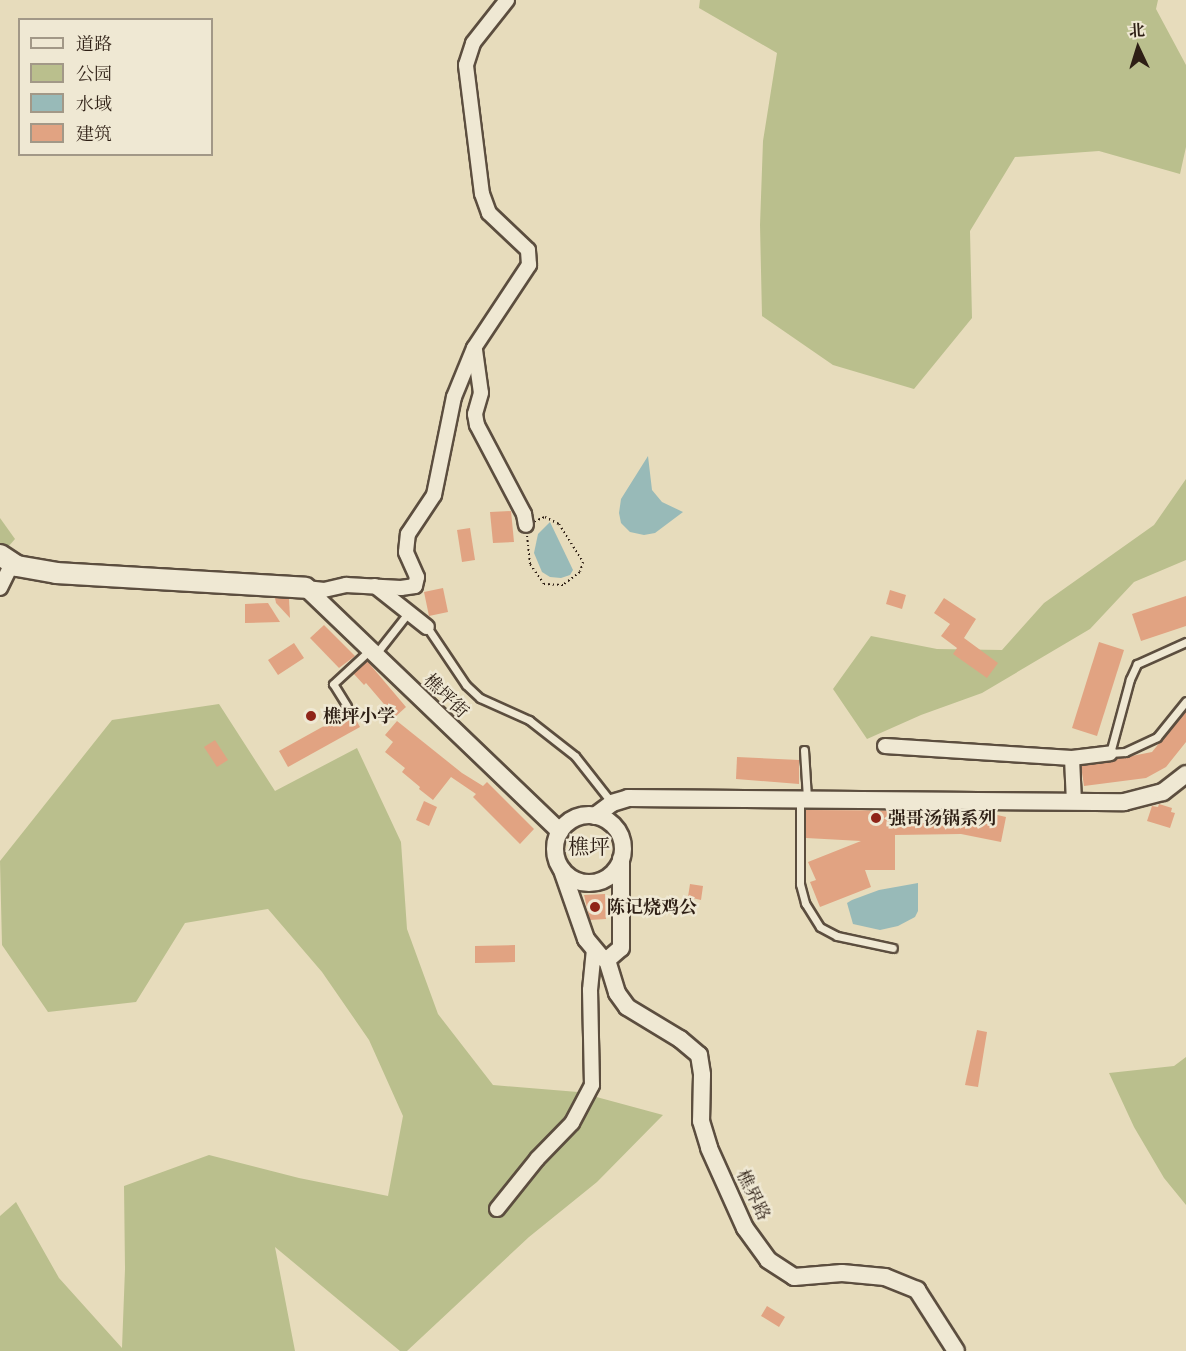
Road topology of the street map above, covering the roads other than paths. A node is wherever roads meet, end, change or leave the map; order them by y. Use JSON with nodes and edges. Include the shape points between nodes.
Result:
{"nodes":[{"id":1,"x":507,"y":0,"type":"edge"},
{"id":2,"x":474,"y":348,"type":"junction"},
{"id":3,"x":526,"y":525,"type":"road end"},
{"id":4,"x":6,"y":559,"type":"edge"},
{"id":5,"x":375,"y":586,"type":"junction"},
{"id":6,"x":0,"y":588,"type":"edge"},
{"id":7,"x":306,"y":588,"type":"junction"},
{"id":8,"x":408,"y":613,"type":"junction"},
{"id":9,"x":427,"y":627,"type":"joint"},
{"id":10,"x":1186,"y":642,"type":"edge"},
{"id":11,"x":372,"y":652,"type":"junction"},
{"id":12,"x":1186,"y":701,"type":"edge"},
{"id":13,"x":347,"y":706,"type":"dead end"},
{"id":14,"x":885,"y":746,"type":"dead end"},
{"id":15,"x":804,"y":750,"type":"dead end"},
{"id":16,"x":1110,"y":753,"type":"junction"},
{"id":17,"x":1072,"y":758,"type":"junction"},
{"id":18,"x":1186,"y":774,"type":"edge"},
{"id":19,"x":803,"y":801,"type":"junction"},
{"id":20,"x":1074,"y":802,"type":"junction"},
{"id":21,"x":612,"y":804,"type":"junction"},
{"id":22,"x":595,"y":816,"type":"junction"},
{"id":23,"x":560,"y":832,"type":"junction"},
{"id":24,"x":621,"y":859,"type":"junction"},
{"id":25,"x":562,"y":870,"type":"junction"},
{"id":26,"x":893,"y":948,"type":"dead end"},
{"id":27,"x":594,"y":949,"type":"junction"},
{"id":28,"x":607,"y":960,"type":"junction"},
{"id":29,"x":497,"y":1209,"type":"dead end"},
{"id":30,"x":956,"y":1351,"type":"edge"}],
"edges":[{"from":1,"to":2,"type":"street","via":[[473,43],[466,65],[482,194],[489,213],[528,250],[529,265]]},
{"from":2,"to":3,"type":"street","via":[[481,393],[477,425],[524,514]]},
{"from":2,"to":5,"type":"street","via":[[454,397],[434,495],[408,534],[406,552],[417,577],[415,586]]},
{"from":4,"to":6,"type":"street"},
{"from":4,"to":7,"type":"main road","via":[[17,566],[56,573]]},
{"from":5,"to":7,"type":"street"},
{"from":5,"to":8,"type":"street"},
{"from":7,"to":11,"type":"street","name":"樵坪街"},
{"from":8,"to":9,"type":"street"},
{"from":8,"to":11,"type":"lane"},
{"from":9,"to":21,"type":"lane","via":[[466,685],[480,698],[529,720],[575,756]]},
{"from":10,"to":16,"type":"lane","via":[[1137,664]]},
{"from":11,"to":13,"type":"lane","via":[[333,684]]},
{"from":11,"to":23,"type":"street","name":"樵坪街"},
{"from":12,"to":16,"type":"lane","via":[[1157,737],[1125,752]]},
{"from":14,"to":17,"type":"street"},
{"from":15,"to":19,"type":"lane"},
{"from":16,"to":17,"type":"street"},
{"from":17,"to":20,"type":"street"},
{"from":18,"to":20,"type":"street","via":[[1153,795],[1124,802]]},
{"from":19,"to":20,"type":"street"},
{"from":19,"to":21,"type":"street","via":[[628,798]]},
{"from":19,"to":26,"type":"lane","via":[[800,884],[805,903],[820,927],[837,936]]},
{"from":21,"to":22,"type":"street"},
{"from":22,"to":23,"type":"street","via":[[578,817]]},
{"from":22,"to":24,"type":"street","via":[[610,823],[620,835]]},
{"from":23,"to":25,"type":"street","via":[[555,847]]},
{"from":24,"to":25,"type":"street","via":[[613,873],[599,882],[575,880]]},
{"from":24,"to":28,"type":"street","via":[[621,948]]},
{"from":25,"to":27,"type":"street","via":[[586,939]]},
{"from":27,"to":28,"type":"street"},
{"from":27,"to":29,"type":"street","via":[[590,990],[592,1085],[572,1123]]},
{"from":28,"to":30,"type":"street","name":"樵界路","via":[[618,993],[627,1006],[699,1055],[701,1121],[709,1148],[746,1228],[768,1260],[794,1277],[842,1273],[885,1277],[917,1290]]}]}
